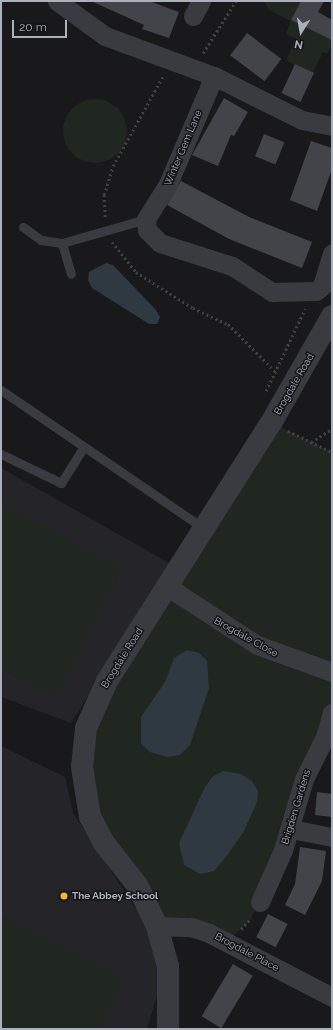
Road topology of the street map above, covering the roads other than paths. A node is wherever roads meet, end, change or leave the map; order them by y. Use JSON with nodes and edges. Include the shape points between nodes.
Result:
{"nodes":[{"id":1,"x":57,"y":1,"type":"edge"},
{"id":2,"x":214,"y":76,"type":"junction"},
{"id":3,"x":332,"y":126,"type":"edge"},
{"id":4,"x":146,"y":219,"type":"junction"},
{"id":5,"x":23,"y":227,"type":"dead end"},
{"id":6,"x":62,"y":243,"type":"junction"},
{"id":7,"x":332,"y":253,"type":"edge"},
{"id":8,"x":71,"y":274,"type":"dead end"},
{"id":9,"x":332,"y":316,"type":"edge"},
{"id":10,"x":1,"y":390,"type":"edge"},
{"id":11,"x":84,"y":448,"type":"junction"},
{"id":12,"x":1,"y":454,"type":"edge"},
{"id":13,"x":203,"y":528,"type":"junction"},
{"id":14,"x":168,"y":587,"type":"junction"},
{"id":15,"x":332,"y":672,"type":"edge"},
{"id":16,"x":332,"y":713,"type":"edge"},
{"id":17,"x":291,"y":829,"type":"junction"},
{"id":18,"x":332,"y":837,"type":"edge"},
{"id":19,"x":260,"y":902,"type":"road end"},
{"id":20,"x":157,"y":926,"type":"junction"},
{"id":21,"x":332,"y":997,"type":"edge"},
{"id":22,"x":168,"y":1029,"type":"edge"}],
"edges":[{"from":1,"to":2,"type":"street","via":[[105,36]]},
{"from":2,"to":3,"type":"street","via":[[302,120]]},
{"from":2,"to":4,"type":"street","name":"Winter Gem Lane","via":[[168,184]]},
{"from":4,"to":6,"type":"lane"},
{"from":4,"to":7,"type":"street","via":[[147,230],[160,243],[228,264],[272,292],[308,289],[316,291],[322,286]]},
{"from":5,"to":6,"type":"lane","via":[[41,240]]},
{"from":6,"to":8,"type":"lane"},
{"from":9,"to":13,"type":"street","name":"Brogdale Road","via":[[284,402]]},
{"from":10,"to":11,"type":"lane"},
{"from":11,"to":12,"type":"lane","via":[[61,483]]},
{"from":11,"to":13,"type":"lane"},
{"from":13,"to":14,"type":"street","name":"Brogdale Road"},
{"from":14,"to":15,"type":"street","name":"Brogdale Close","via":[[257,645]]},
{"from":14,"to":20,"type":"street","name":"Brogdale Road","via":[[97,699],[86,728],[82,767],[88,806],[96,829],[137,885]]},
{"from":16,"to":17,"type":"street","name":"Brigden Gardens","via":[[325,737],[304,779]]},
{"from":17,"to":18,"type":"street"},
{"from":17,"to":19,"type":"street","name":"Brigden Gardens"},
{"from":20,"to":21,"type":"street","name":"Brogdale Place","via":[[190,927],[227,941]]},
{"from":20,"to":22,"type":"street","name":"Brogdale Road","via":[[168,966]]}]}
